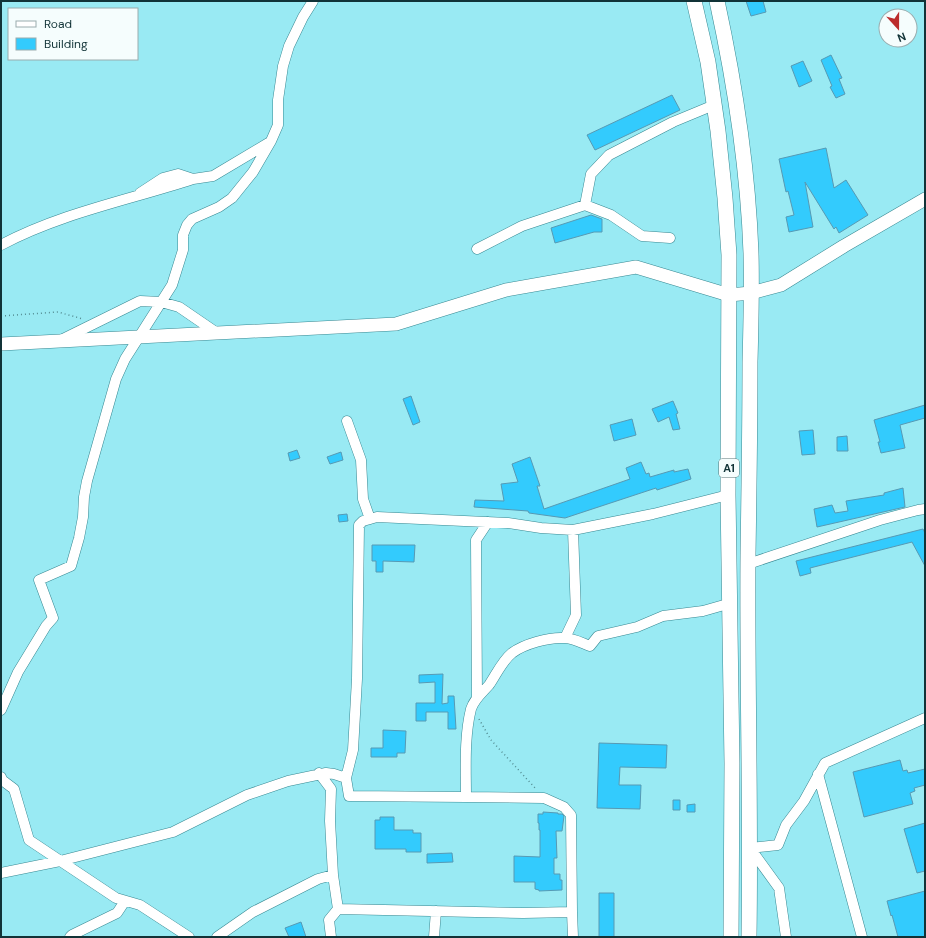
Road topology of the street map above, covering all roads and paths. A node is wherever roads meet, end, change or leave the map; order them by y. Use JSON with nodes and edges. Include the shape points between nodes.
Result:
{"nodes":[{"id":1,"x":313,"y":1,"type":"edge"},
{"id":2,"x":694,"y":1,"type":"edge"},
{"id":3,"x":717,"y":1,"type":"edge"},
{"id":4,"x":714,"y":105,"type":"junction"},
{"id":5,"x":271,"y":141,"type":"junction"},
{"id":6,"x":925,"y":199,"type":"edge"},
{"id":7,"x":585,"y":205,"type":"junction"},
{"id":8,"x":670,"y":238,"type":"dead end"},
{"id":9,"x":1,"y":245,"type":"edge"},
{"id":10,"x":477,"y":249,"type":"dead end"},
{"id":11,"x":751,"y":293,"type":"junction"},
{"id":12,"x":729,"y":295,"type":"junction"},
{"id":13,"x":161,"y":302,"type":"junction"},
{"id":14,"x":1,"y":316,"type":"edge"},
{"id":15,"x":96,"y":322,"type":"junction"},
{"id":16,"x":217,"y":333,"type":"junction"},
{"id":17,"x":140,"y":337,"type":"junction"},
{"id":18,"x":57,"y":342,"type":"junction"},
{"id":19,"x":1,"y":344,"type":"edge"},
{"id":20,"x":347,"y":421,"type":"dead end"},
{"id":21,"x":728,"y":495,"type":"junction"},
{"id":22,"x":925,"y":509,"type":"edge"},
{"id":23,"x":370,"y":519,"type":"junction"},
{"id":24,"x":488,"y":522,"type":"junction"},
{"id":25,"x":572,"y":530,"type":"junction"},
{"id":26,"x":748,"y":564,"type":"junction"},
{"id":27,"x":731,"y":603,"type":"junction"},
{"id":28,"x":565,"y":638,"type":"junction"},
{"id":29,"x":477,"y":698,"type":"junction"},
{"id":30,"x":472,"y":708,"type":"junction"},
{"id":31,"x":1,"y":710,"type":"edge"},
{"id":32,"x":925,"y":718,"type":"edge"},
{"id":33,"x":319,"y":773,"type":"junction"},
{"id":34,"x":818,"y":774,"type":"junction"},
{"id":35,"x":1,"y":777,"type":"edge"},
{"id":36,"x":346,"y":778,"type":"junction"},
{"id":37,"x":466,"y":797,"type":"junction"},
{"id":38,"x":544,"y":798,"type":"junction"},
{"id":39,"x":750,"y":848,"type":"junction"},
{"id":40,"x":60,"y":861,"type":"junction"},
{"id":41,"x":1,"y":873,"type":"edge"},
{"id":42,"x":333,"y":875,"type":"junction"},
{"id":43,"x":125,"y":901,"type":"junction"},
{"id":44,"x":338,"y":908,"type":"junction"},
{"id":45,"x":436,"y":911,"type":"junction"},
{"id":46,"x":572,"y":912,"type":"junction"},
{"id":47,"x":70,"y":937,"type":"edge"},
{"id":48,"x":189,"y":937,"type":"edge"},
{"id":49,"x":217,"y":937,"type":"edge"},
{"id":50,"x":331,"y":937,"type":"edge"},
{"id":51,"x":434,"y":937,"type":"edge"},
{"id":52,"x":573,"y":937,"type":"edge"},
{"id":53,"x":731,"y":937,"type":"edge"},
{"id":54,"x":749,"y":937,"type":"edge"},
{"id":55,"x":786,"y":937,"type":"edge"},
{"id":56,"x":862,"y":937,"type":"edge"}],
"edges":[{"from":1,"to":5,"type":"street","via":[[289,46],[278,100],[278,126]]},
{"from":2,"to":4,"type":"highway","number":"A1","via":[[708,62]]},
{"from":3,"to":11,"type":"highway","number":"A1","via":[[740,128],[748,204]]},
{"from":4,"to":7,"type":"street","via":[[673,122],[609,155],[591,174]]},
{"from":4,"to":12,"type":"highway","number":"A1","via":[[726,198]]},
{"from":5,"to":9,"type":"street","via":[[213,176],[193,179],[178,174],[163,178],[134,198],[57,221]]},
{"from":5,"to":13,"type":"street","via":[[253,172],[232,198],[192,219],[187,225],[183,235],[183,250],[172,285]]},
{"from":6,"to":11,"type":"main road","via":[[781,285]]},
{"from":7,"to":8,"type":"street","via":[[611,215],[642,236]]},
{"from":7,"to":10,"type":"street","via":[[522,226]]},
{"from":11,"to":12,"type":"main road"},
{"from":11,"to":26,"type":"highway","number":"A1"},
{"from":12,"to":16,"type":"main road","via":[[636,267],[506,290],[396,324]]},
{"from":12,"to":21,"type":"highway","number":"A1"},
{"from":13,"to":15,"type":"street","via":[[140,301]]},
{"from":13,"to":16,"type":"street","via":[[179,307]]},
{"from":13,"to":17,"type":"street"},
{"from":14,"to":15,"type":"path","via":[[58,312]]},
{"from":15,"to":18,"type":"street"},
{"from":16,"to":17,"type":"main road"},
{"from":17,"to":18,"type":"main road"},
{"from":17,"to":31,"type":"street","via":[[125,359],[116,379],[84,497],[83,517],[71,566],[39,580],[53,618],[18,672]]},
{"from":18,"to":19,"type":"main road"},
{"from":20,"to":23,"type":"street","via":[[361,460],[363,498]]},
{"from":21,"to":25,"type":"street","via":[[653,514]]},
{"from":21,"to":27,"type":"highway","number":"A1"},
{"from":22,"to":26,"type":"street","via":[[880,520]]},
{"from":23,"to":24,"type":"street","via":[[377,517]]},
{"from":23,"to":36,"type":"street","via":[[359,525],[358,679],[353,750]]},
{"from":24,"to":25,"type":"street"},
{"from":24,"to":29,"type":"street","via":[[476,540]]},
{"from":25,"to":28,"type":"street","via":[[576,615]]},
{"from":26,"to":39,"type":"highway","number":"A1"},
{"from":27,"to":28,"type":"street","via":[[703,611],[663,616],[637,627],[598,636],[590,646]]},
{"from":27,"to":53,"type":"highway","number":"A1"},
{"from":28,"to":29,"type":"street","via":[[528,644],[512,654]]},
{"from":29,"to":30,"type":"street"},
{"from":30,"to":37,"type":"street","via":[[468,725]]},
{"from":30,"to":38,"type":"path","via":[[491,740]]},
{"from":32,"to":34,"type":"street","via":[[825,763]]},
{"from":33,"to":36,"type":"street"},
{"from":33,"to":40,"type":"street","via":[[269,786],[173,832]]},
{"from":33,"to":42,"type":"street","via":[[331,789]]},
{"from":34,"to":39,"type":"street","via":[[804,801],[786,825],[778,846]]},
{"from":34,"to":56,"type":"street"},
{"from":35,"to":40,"type":"street","via":[[14,789],[29,840]]},
{"from":36,"to":37,"type":"street","via":[[349,796]]},
{"from":37,"to":38,"type":"street"},
{"from":38,"to":46,"type":"street","via":[[564,807],[571,816]]},
{"from":39,"to":54,"type":"highway","number":"A1"},
{"from":39,"to":55,"type":"street","via":[[779,888]]},
{"from":40,"to":41,"type":"street"},
{"from":40,"to":43,"type":"street","via":[[116,898]]},
{"from":42,"to":44,"type":"street"},
{"from":42,"to":49,"type":"street","via":[[318,878],[254,912]]},
{"from":43,"to":47,"type":"street","via":[[117,913]]},
{"from":43,"to":48,"type":"street","via":[[140,905]]},
{"from":44,"to":45,"type":"street"},
{"from":44,"to":50,"type":"street","via":[[329,920]]},
{"from":45,"to":46,"type":"street"},
{"from":45,"to":51,"type":"street"},
{"from":46,"to":52,"type":"street"}]}
